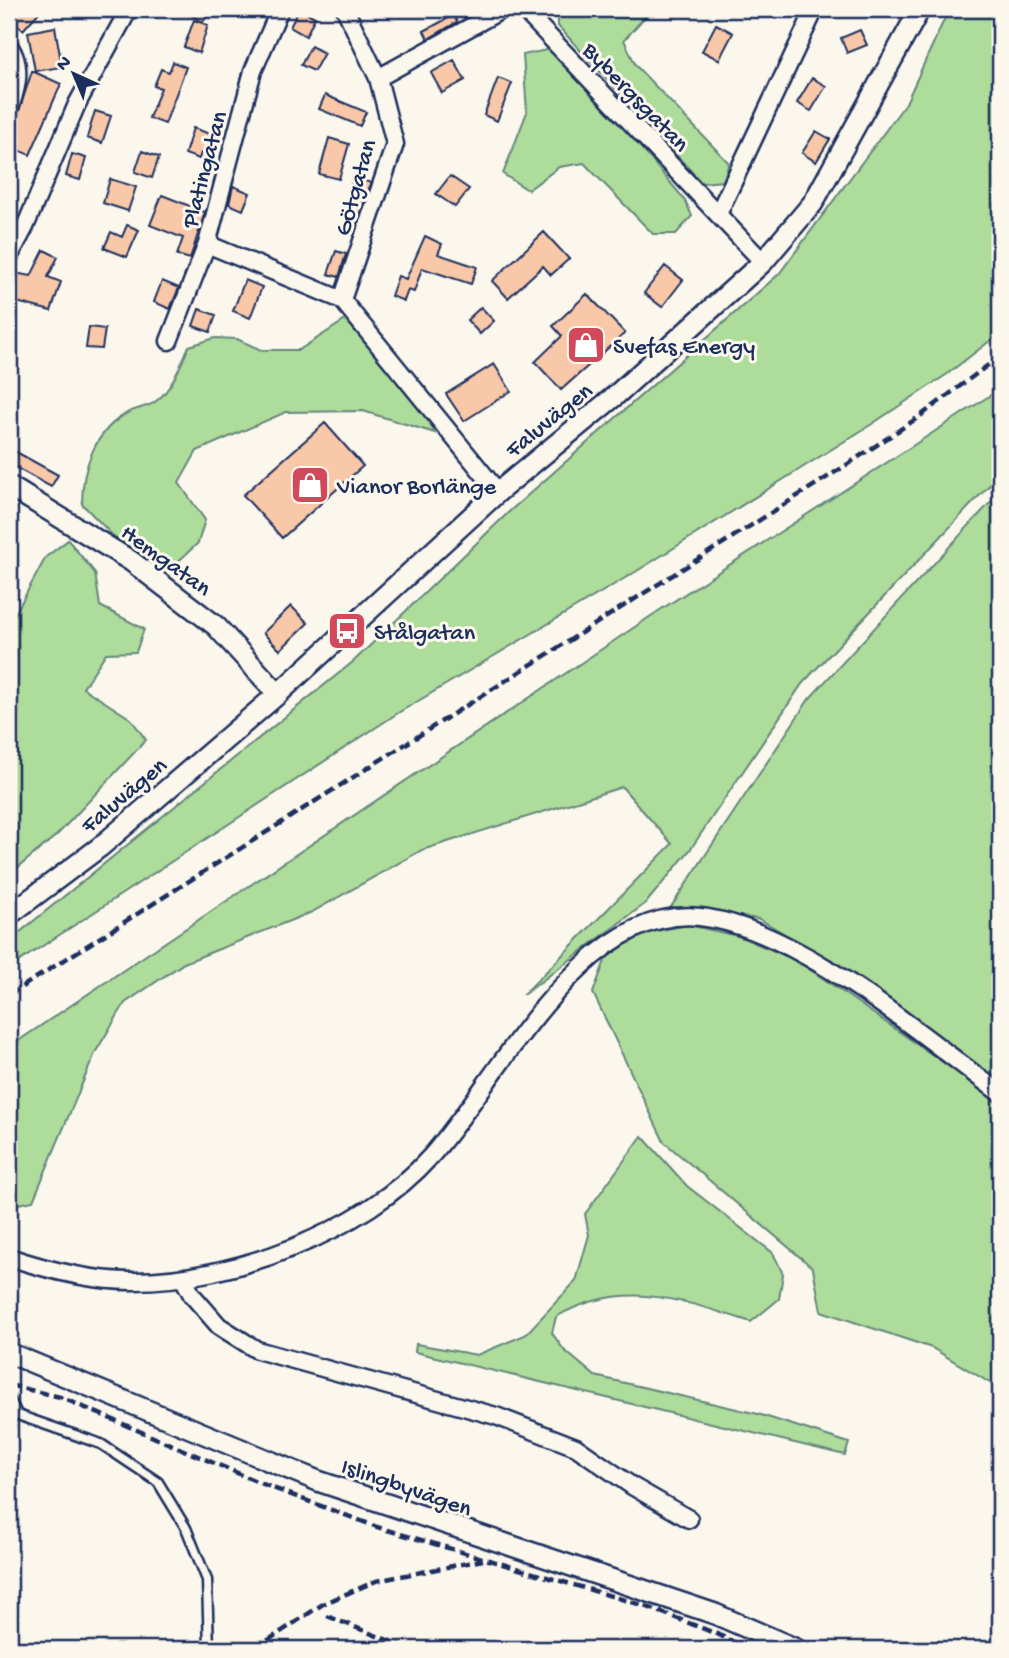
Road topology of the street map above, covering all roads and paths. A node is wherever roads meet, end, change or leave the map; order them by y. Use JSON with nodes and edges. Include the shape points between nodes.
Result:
{"nodes":[{"id":1,"x":129,"y":9,"type":"edge"},
{"id":2,"x":280,"y":9,"type":"edge"},
{"id":3,"x":345,"y":9,"type":"edge"},
{"id":4,"x":503,"y":9,"type":"edge"},
{"id":5,"x":523,"y":9,"type":"edge"},
{"id":6,"x":815,"y":9,"type":"edge"},
{"id":7,"x":920,"y":9,"type":"edge"},
{"id":8,"x":9,"y":39,"type":"edge"},
{"id":9,"x":378,"y":78,"type":"junction"},
{"id":10,"x":9,"y":121,"type":"edge"},
{"id":11,"x":718,"y":214,"type":"junction"},
{"id":12,"x":207,"y":244,"type":"junction"},
{"id":13,"x":9,"y":257,"type":"edge"},
{"id":14,"x":763,"y":262,"type":"junction"},
{"id":15,"x":342,"y":300,"type":"junction"},
{"id":16,"x":169,"y":341,"type":"dead end"},
{"id":17,"x":9,"y":486,"type":"edge"},
{"id":18,"x":498,"y":492,"type":"junction"},
{"id":19,"x":278,"y":694,"type":"junction"},
{"id":20,"x":9,"y":915,"type":"edge"},
{"id":21,"x":1000,"y":1093,"type":"edge"},
{"id":22,"x":9,"y":1257,"type":"edge"},
{"id":23,"x":183,"y":1278,"type":"junction"},
{"id":24,"x":9,"y":1353,"type":"edge"},
{"id":25,"x":9,"y":1398,"type":"edge"},
{"id":26,"x":13,"y":1413,"type":"edge"},
{"id":27,"x":689,"y":1519,"type":"dead end"},
{"id":28,"x":209,"y":1649,"type":"edge"},
{"id":29,"x":796,"y":1649,"type":"edge"}],
"edges":[{"from":1,"to":13,"type":"street","via":[[77,104]]},
{"from":2,"to":12,"type":"street","name":"Platingatan","via":[[253,71]]},
{"from":3,"to":9,"type":"street","name":"Götgatan"},
{"from":4,"to":9,"type":"street"},
{"from":5,"to":11,"type":"street","name":"Bybergsgatan"},
{"from":6,"to":11,"type":"street"},
{"from":7,"to":14,"type":"street","name":"Faluvägen","via":[[813,203]]},
{"from":8,"to":10,"type":"lane","via":[[16,48],[22,82]]},
{"from":9,"to":15,"type":"street","name":"Götgatan","via":[[395,144]]},
{"from":11,"to":14,"type":"street"},
{"from":12,"to":15,"type":"street"},
{"from":12,"to":16,"type":"street","name":"Platingatan"},
{"from":14,"to":18,"type":"street","name":"Faluvägen"},
{"from":15,"to":18,"type":"street"},
{"from":17,"to":19,"type":"street","name":"Hemgatan","via":[[131,561],[216,625]]},
{"from":18,"to":19,"type":"street","name":"Faluvägen"},
{"from":19,"to":20,"type":"street","name":"Faluvägen","via":[[100,847]]},
{"from":21,"to":23,"type":"street","via":[[801,952],[746,926],[698,917],[651,920],[612,940],[576,972],[430,1157],[368,1210],[314,1239],[246,1264]]},
{"from":22,"to":23,"type":"street","via":[[74,1276],[130,1282]]},
{"from":23,"to":27,"type":"street","via":[[219,1326],[257,1350],[496,1416],[576,1447]]},
{"from":24,"to":29,"type":"street","name":"Islingbyvägen","via":[[318,1481],[715,1614]]},
{"from":25,"to":26,"type":"lane"},
{"from":26,"to":28,"type":"lane","via":[[101,1444],[158,1482],[186,1528],[207,1580]]}]}
